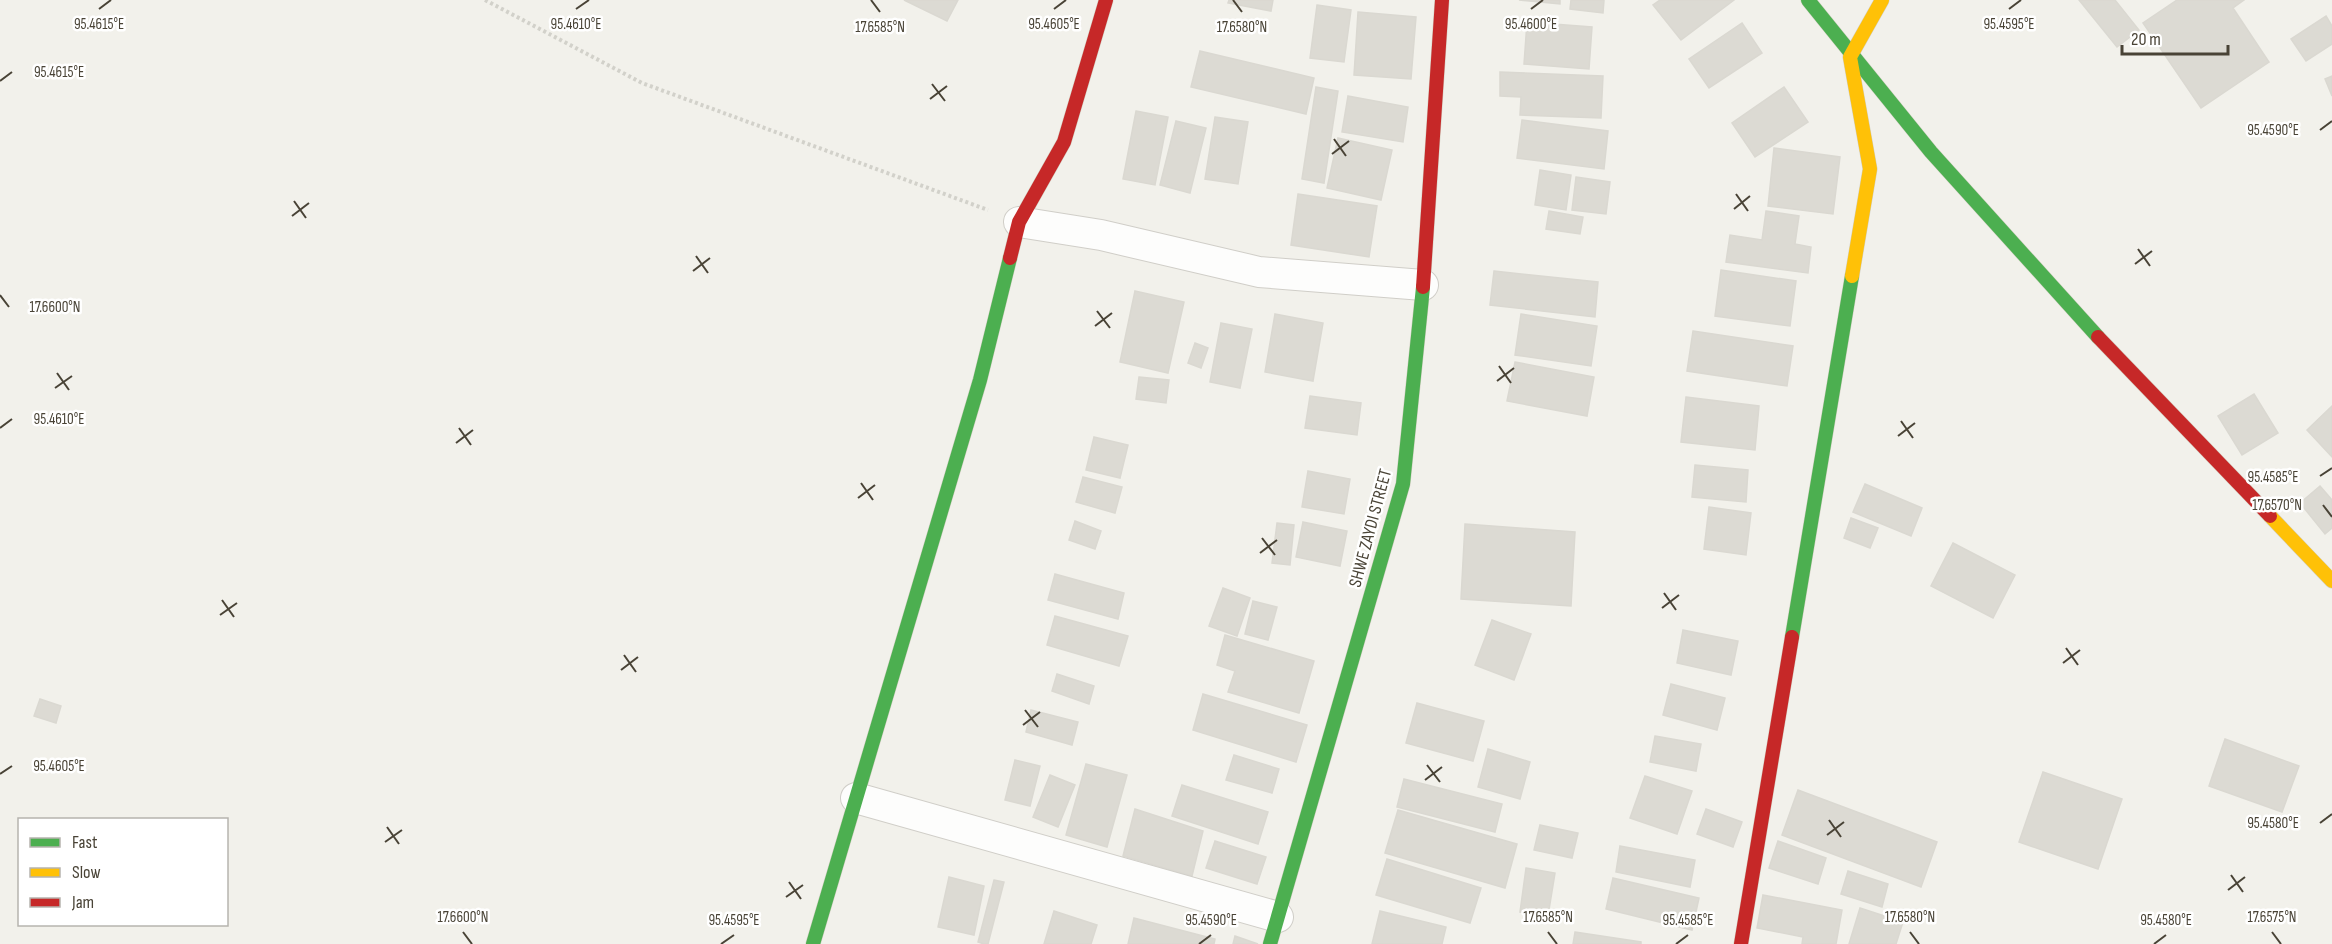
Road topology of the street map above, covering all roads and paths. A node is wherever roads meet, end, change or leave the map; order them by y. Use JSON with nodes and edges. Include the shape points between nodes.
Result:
{"nodes":[{"id":1,"x":485,"y":0,"type":"edge"},
{"id":2,"x":1106,"y":0,"type":"edge"},
{"id":3,"x":1442,"y":0,"type":"edge"},
{"id":4,"x":1808,"y":0,"type":"edge"},
{"id":5,"x":1882,"y":0,"type":"edge"},
{"id":6,"x":1850,"y":57,"type":"junction"},
{"id":7,"x":1019,"y":222,"type":"junction"},
{"id":8,"x":1423,"y":285,"type":"junction"},
{"id":9,"x":2332,"y":581,"type":"edge"},
{"id":10,"x":856,"y":798,"type":"junction"},
{"id":11,"x":1274,"y":931,"type":"edge"},
{"id":12,"x":813,"y":944,"type":"edge"},
{"id":13,"x":1740,"y":944,"type":"edge"}],
"edges":[{"from":1,"to":7,"type":"path","via":[[642,83]]},
{"from":2,"to":7,"type":"street","via":[[1064,142]]},
{"from":3,"to":8,"type":"street","name":"SHWE ZAYDI STREET"},
{"from":4,"to":6,"type":"street"},
{"from":5,"to":6,"type":"street"},
{"from":6,"to":9,"type":"street","via":[[1976,206]]},
{"from":6,"to":13,"type":"street","via":[[1870,169]]},
{"from":7,"to":8,"type":"street","via":[[1101,235],[1259,272]]},
{"from":7,"to":10,"type":"street","via":[[980,380]]},
{"from":8,"to":11,"type":"street","name":"SHWE ZAYDI STREET","via":[[1403,484]]},
{"from":10,"to":11,"type":"street"},
{"from":10,"to":12,"type":"street"}]}
